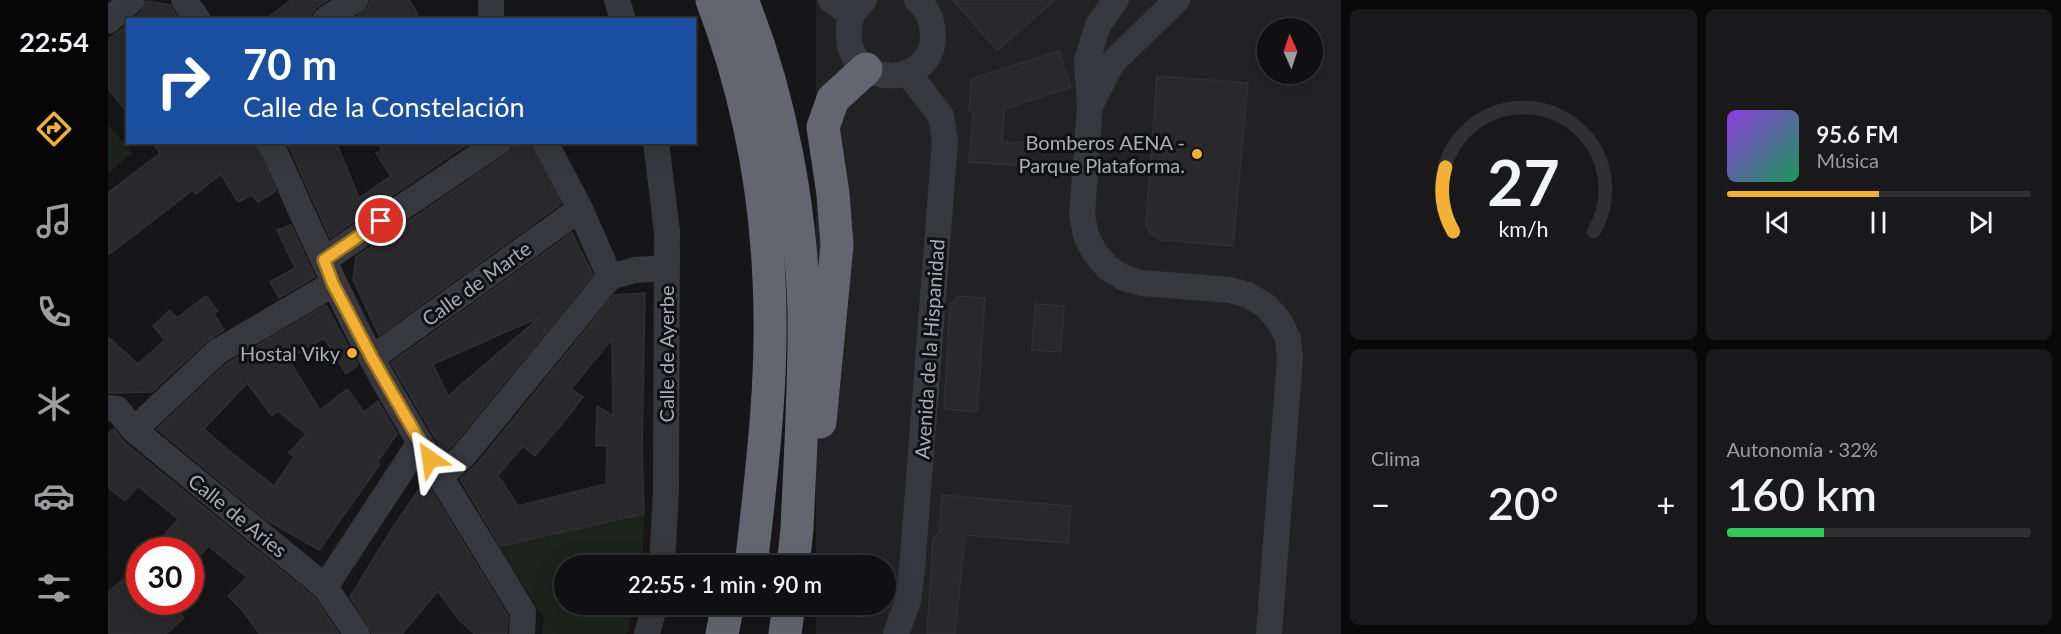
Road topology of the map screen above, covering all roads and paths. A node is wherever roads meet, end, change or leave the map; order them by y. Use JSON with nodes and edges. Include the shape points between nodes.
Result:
{"nodes":[{"id":1,"x":132,"y":0,"type":"edge"},
{"id":2,"x":184,"y":0,"type":"edge"},
{"id":3,"x":355,"y":0,"type":"edge"},
{"id":4,"x":491,"y":0,"type":"edge"},
{"id":5,"x":617,"y":0,"type":"edge"},
{"id":6,"x":712,"y":0,"type":"edge"},
{"id":7,"x":742,"y":0,"type":"edge"},
{"id":8,"x":831,"y":0,"type":"edge"},
{"id":9,"x":916,"y":0,"type":"edge"},
{"id":10,"x":1116,"y":0,"type":"edge"},
{"id":11,"x":1177,"y":0,"type":"edge"},
{"id":12,"x":858,"y":7,"type":"edge"},
{"id":13,"x":197,"y":18,"type":"edge"},
{"id":14,"x":328,"y":18,"type":"edge"},
{"id":15,"x":491,"y":18,"type":"edge"},
{"id":16,"x":622,"y":18,"type":"edge"},
{"id":17,"x":108,"y":21,"type":"edge"},
{"id":18,"x":866,"y":69,"type":"junction"},
{"id":19,"x":908,"y":73,"type":"junction"},
{"id":20,"x":1090,"y":106,"type":"junction"},
{"id":21,"x":271,"y":144,"type":"edge"},
{"id":22,"x":496,"y":144,"type":"edge"},
{"id":23,"x":546,"y":144,"type":"edge"},
{"id":24,"x":656,"y":144,"type":"edge"},
{"id":25,"x":580,"y":209,"type":"junction"},
{"id":26,"x":324,"y":260,"type":"junction"},
{"id":27,"x":666,"y":268,"type":"junction"},
{"id":28,"x":610,"y":277,"type":"junction"},
{"id":29,"x":333,"y":284,"type":"junction"},
{"id":30,"x":372,"y":358,"type":"junction"},
{"id":31,"x":108,"y":408,"type":"edge"},
{"id":32,"x":134,"y":430,"type":"junction"},
{"id":33,"x":419,"y":444,"type":"junction"},
{"id":34,"x":440,"y":474,"type":"junction"},
{"id":35,"x":797,"y":529,"type":"junction"},
{"id":36,"x":755,"y":531,"type":"junction"},
{"id":37,"x":663,"y":555,"type":"edge"},
{"id":38,"x":745,"y":555,"type":"edge"},
{"id":39,"x":752,"y":555,"type":"edge"},
{"id":40,"x":794,"y":555,"type":"edge"},
{"id":41,"x":325,"y":587,"type":"junction"},
{"id":42,"x":652,"y":615,"type":"edge"},
{"id":43,"x":726,"y":615,"type":"edge"},
{"id":44,"x":745,"y":615,"type":"edge"},
{"id":45,"x":788,"y":615,"type":"edge"},
{"id":46,"x":523,"y":623,"type":"edge"},
{"id":47,"x":357,"y":634,"type":"edge"},
{"id":48,"x":647,"y":634,"type":"edge"},
{"id":49,"x":722,"y":634,"type":"edge"},
{"id":50,"x":743,"y":634,"type":"edge"},
{"id":51,"x":785,"y":634,"type":"edge"},
{"id":52,"x":896,"y":634,"type":"edge"},
{"id":53,"x":1269,"y":634,"type":"edge"}],
"edges":[{"from":1,"to":17,"type":"street"},
{"from":2,"to":13,"type":"street"},
{"from":3,"to":14,"type":"street"},
{"from":4,"to":15,"type":"street"},
{"from":5,"to":16,"type":"street"},
{"from":6,"to":36,"type":"highway","via":[[752,135],[768,268],[770,346]]},
{"from":7,"to":35,"type":"highway","via":[[766,70],[781,131],[799,246],[804,311]]},
{"from":8,"to":12,"type":"street"},
{"from":9,"to":19,"type":"street","via":[[930,15],[933,42],[920,65]]},
{"from":10,"to":20,"type":"street","via":[[1098,25],[1087,61]]},
{"from":11,"to":20,"type":"street","via":[[1112,63]]},
{"from":12,"to":18,"type":"street","via":[[848,29],[849,44]]},
{"from":18,"to":19,"type":"street","via":[[879,75]]},
{"from":18,"to":35,"type":"highway","via":[[833,99],[823,127],[837,245],[813,475]]},
{"from":19,"to":52,"type":"street","name":"Avenida de la Hispanidad","via":[[941,116],[945,141],[912,569],[908,602]]},
{"from":20,"to":53,"type":"street","via":[[1082,214],[1086,236],[1095,253],[1108,268],[1142,283],[1248,295],[1266,306],[1288,339],[1290,358]]},
{"from":21,"to":26,"type":"street"},
{"from":22,"to":26,"type":"street"},
{"from":23,"to":25,"type":"street"},
{"from":24,"to":27,"type":"street","name":"Calle de Ayerbe","via":[[667,232]]},
{"from":25,"to":28,"type":"street"},
{"from":25,"to":30,"type":"street","name":"Calle de Marte"},
{"from":26,"to":29,"type":"street"},
{"from":27,"to":28,"type":"street"},
{"from":27,"to":37,"type":"street","name":"Calle de Ayerbe"},
{"from":28,"to":34,"type":"street","via":[[464,455]]},
{"from":29,"to":30,"type":"street"},
{"from":29,"to":32,"type":"street","via":[[217,352]]},
{"from":30,"to":33,"type":"street"},
{"from":31,"to":32,"type":"street","name":"Calle de Aries","via":[[117,409]]},
{"from":32,"to":41,"type":"street","name":"Calle de Aries"},
{"from":33,"to":34,"type":"street"},
{"from":33,"to":41,"type":"street"},
{"from":34,"to":46,"type":"street"},
{"from":35,"to":40,"type":"highway"},
{"from":36,"to":38,"type":"highway"},
{"from":36,"to":39,"type":"highway"},
{"from":41,"to":47,"type":"street","name":"Calle de Aries"},
{"from":42,"to":48,"type":"street"},
{"from":43,"to":49,"type":"highway"},
{"from":44,"to":50,"type":"highway"},
{"from":45,"to":51,"type":"highway"}]}
